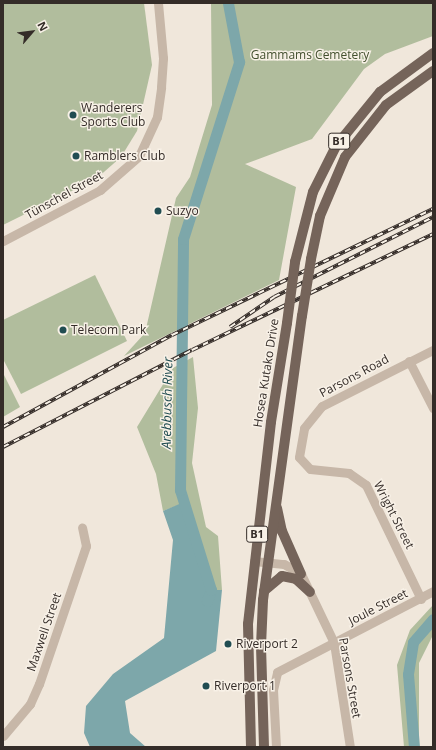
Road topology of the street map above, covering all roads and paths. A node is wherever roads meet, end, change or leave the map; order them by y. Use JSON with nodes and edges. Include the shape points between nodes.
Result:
{"nodes":[{"id":1,"x":158,"y":3,"type":"edge"},
{"id":2,"x":433,"y":53,"type":"edge"},
{"id":3,"x":433,"y":70,"type":"edge"},
{"id":4,"x":3,"y":241,"type":"edge"},
{"id":5,"x":433,"y":350,"type":"edge"},
{"id":6,"x":409,"y":361,"type":"junction"},
{"id":7,"x":433,"y":408,"type":"edge"},
{"id":8,"x":301,"y":463,"type":"joint"},
{"id":9,"x":276,"y":496,"type":"junction"},
{"id":10,"x":82,"y":527,"type":"dead end"},
{"id":11,"x":254,"y":561,"type":"junction"},
{"id":12,"x":267,"y":562,"type":"junction"},
{"id":13,"x":301,"y":574,"type":"junction"},
{"id":14,"x":264,"y":591,"type":"junction"},
{"id":15,"x":433,"y":591,"type":"edge"},
{"id":16,"x":310,"y":592,"type":"junction"},
{"id":17,"x":421,"y":599,"type":"junction"},
{"id":18,"x":334,"y":643,"type":"junction"},
{"id":19,"x":3,"y":736,"type":"edge"},
{"id":20,"x":251,"y":747,"type":"edge"},
{"id":21,"x":264,"y":747,"type":"edge"},
{"id":22,"x":276,"y":747,"type":"edge"},
{"id":23,"x":350,"y":747,"type":"edge"}],
"edges":[{"from":1,"to":4,"type":"street","name":"Tünschel Street","via":[[163,58],[161,87],[157,117],[139,156],[100,190]]},
{"from":2,"to":11,"type":"main road","name":"Hosea Kutako Drive","number":"B1","bridge":true,"via":[[380,92],[336,146],[313,192],[295,262]]},
{"from":3,"to":9,"type":"main road","number":"B1","bridge":true,"via":[[386,105],[345,156],[320,216],[302,316]]},
{"from":5,"to":6,"type":"street","name":"Parsons Road"},
{"from":6,"to":7,"type":"street"},
{"from":6,"to":8,"type":"street","name":"Parsons Road","via":[[322,406],[312,416],[303,436]]},
{"from":8,"to":17,"type":"street","name":"Wright Street","via":[[310,469],[349,473],[366,485]]},
{"from":9,"to":12,"type":"main road","number":"B1"},
{"from":9,"to":13,"type":"main road","via":[[282,531]]},
{"from":10,"to":19,"type":"street","name":"Maxwell Street","via":[[86,546],[39,684],[30,704]]},
{"from":11,"to":12,"type":"street"},
{"from":11,"to":20,"type":"main road","name":"Hosea Kutako Drive","number":"B1","via":[[248,624]]},
{"from":12,"to":13,"type":"street","via":[[284,564]]},
{"from":12,"to":14,"type":"main road","number":"B1"},
{"from":13,"to":16,"type":"street","name":"Parsons Street"},
{"from":14,"to":16,"type":"main road","via":[[282,576],[296,578]]},
{"from":14,"to":21,"type":"main road","number":"B1","via":[[260,646]]},
{"from":15,"to":17,"type":"street","name":"Joule Street"},
{"from":16,"to":18,"type":"street","name":"Parsons Street"},
{"from":17,"to":18,"type":"street","name":"Joule Street"},
{"from":18,"to":22,"type":"street","name":"Joule Street","via":[[277,672],[273,678]]},
{"from":18,"to":23,"type":"street","name":"Parsons Street"}]}
